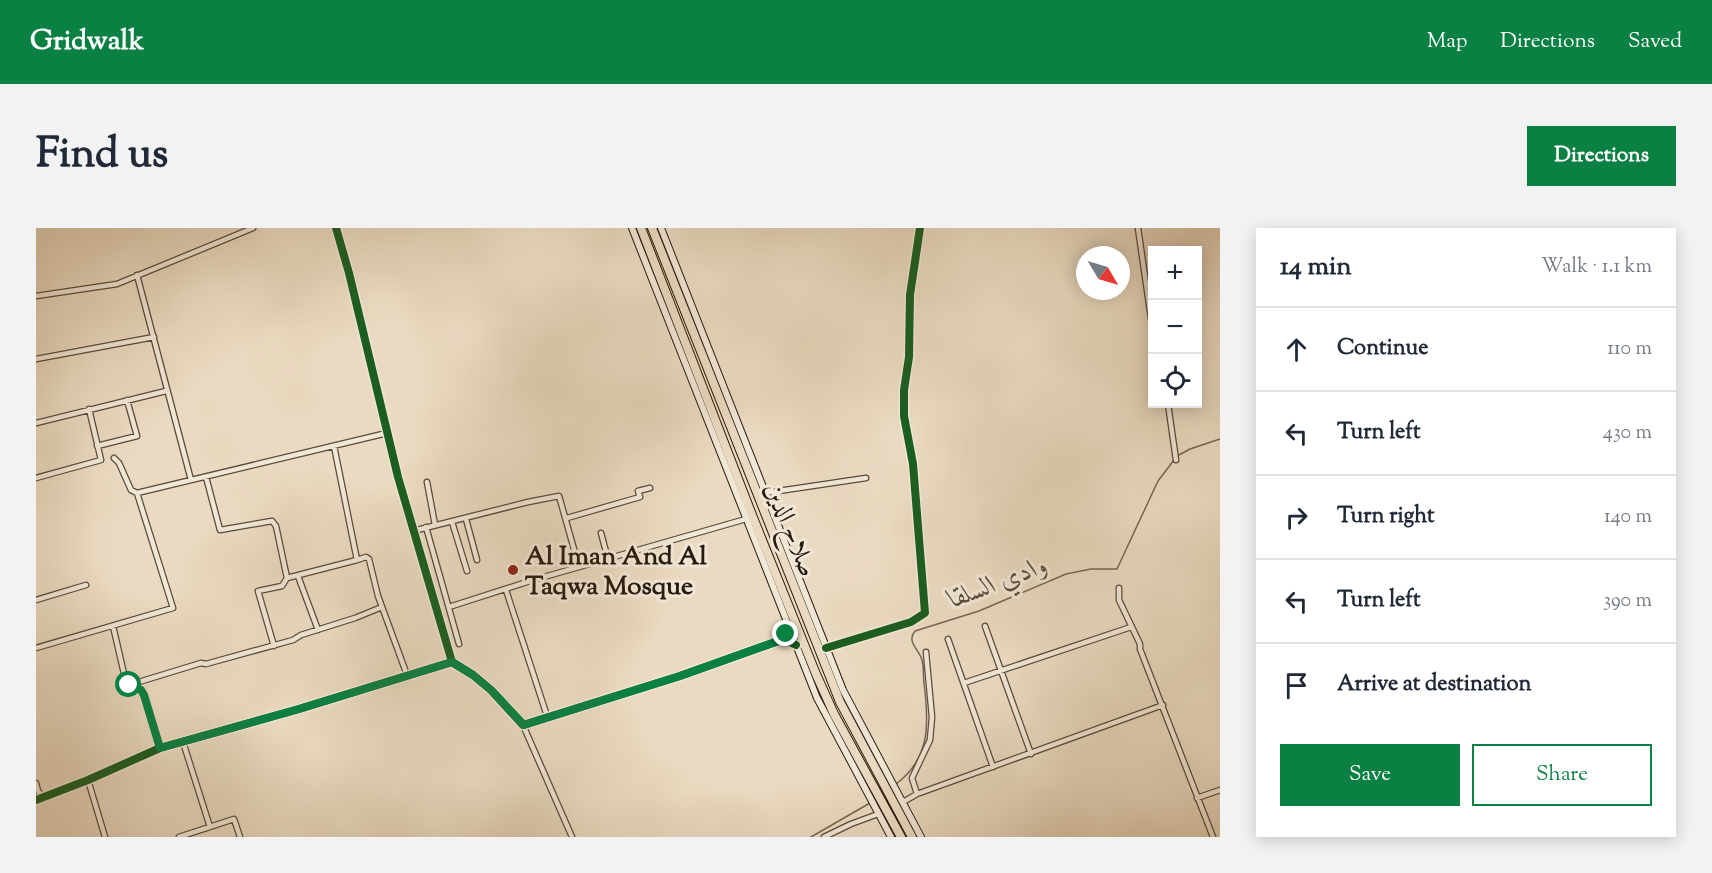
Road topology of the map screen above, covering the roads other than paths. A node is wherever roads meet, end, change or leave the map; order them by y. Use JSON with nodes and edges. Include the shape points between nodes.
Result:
{"nodes":[{"id":1,"x":253,"y":228,"type":"edge"},
{"id":2,"x":336,"y":228,"type":"edge"},
{"id":3,"x":632,"y":228,"type":"edge"},
{"id":4,"x":641,"y":228,"type":"edge"},
{"id":5,"x":652,"y":228,"type":"edge"},
{"id":6,"x":661,"y":228,"type":"edge"},
{"id":7,"x":920,"y":228,"type":"edge"},
{"id":8,"x":1138,"y":228,"type":"edge"},
{"id":9,"x":667,"y":265,"type":"junction"},
{"id":10,"x":657,"y":268,"type":"junction"},
{"id":11,"x":137,"y":275,"type":"junction"},
{"id":12,"x":36,"y":296,"type":"edge"},
{"id":13,"x":1148,"y":300,"type":"edge"},
{"id":14,"x":154,"y":337,"type":"junction"},
{"id":15,"x":691,"y":355,"type":"junction"},
{"id":16,"x":702,"y":356,"type":"junction"},
{"id":17,"x":36,"y":359,"type":"edge"},
{"id":18,"x":166,"y":391,"type":"junction"},
{"id":19,"x":127,"y":400,"type":"junction"},
{"id":20,"x":1169,"y":408,"type":"edge"},
{"id":21,"x":89,"y":409,"type":"junction"},
{"id":22,"x":36,"y":423,"type":"edge"},
{"id":23,"x":387,"y":433,"type":"junction"},
{"id":24,"x":97,"y":446,"type":"junction"},
{"id":25,"x":334,"y":446,"type":"junction"},
{"id":26,"x":114,"y":458,"type":"dead end"},
{"id":27,"x":1176,"y":460,"type":"dead end"},
{"id":28,"x":206,"y":477,"type":"junction"},
{"id":29,"x":36,"y":478,"type":"edge"},
{"id":30,"x":866,"y":478,"type":"dead end"},
{"id":31,"x":191,"y":480,"type":"junction"},
{"id":32,"x":426,"y":482,"type":"dead end"},
{"id":33,"x":650,"y":488,"type":"dead end"},
{"id":34,"x":137,"y":493,"type":"junction"},
{"id":35,"x":765,"y":493,"type":"junction"},
{"id":36,"x":567,"y":518,"type":"junction"},
{"id":37,"x":466,"y":519,"type":"junction"},
{"id":38,"x":746,"y":519,"type":"junction"},
{"id":39,"x":452,"y":522,"type":"junction"},
{"id":40,"x":435,"y":525,"type":"junction"},
{"id":41,"x":426,"y":527,"type":"junction"},
{"id":42,"x":413,"y":531,"type":"junction"},
{"id":43,"x":601,"y":533,"type":"dead end"},
{"id":44,"x":608,"y":559,"type":"junction"},
{"id":45,"x":357,"y":560,"type":"junction"},
{"id":46,"x":477,"y":560,"type":"dead end"},
{"id":47,"x":579,"y":567,"type":"junction"},
{"id":48,"x":467,"y":571,"type":"dead end"},
{"id":49,"x":298,"y":576,"type":"junction"},
{"id":50,"x":287,"y":579,"type":"junction"},
{"id":51,"x":86,"y":585,"type":"dead end"},
{"id":52,"x":1119,"y":588,"type":"dead end"},
{"id":53,"x":506,"y":590,"type":"junction"},
{"id":54,"x":36,"y":600,"type":"edge"},
{"id":55,"x":382,"y":607,"type":"junction"},
{"id":56,"x":449,"y":607,"type":"junction"},
{"id":57,"x":787,"y":623,"type":"junction"},
{"id":58,"x":113,"y":626,"type":"junction"},
{"id":59,"x":985,"y":626,"type":"dead end"},
{"id":60,"x":1131,"y":627,"type":"junction"},
{"id":61,"x":318,"y":630,"type":"junction"},
{"id":62,"x":784,"y":639,"type":"junction"},
{"id":63,"x":948,"y":639,"type":"dead end"},
{"id":64,"x":459,"y":644,"type":"dead end"},
{"id":65,"x":796,"y":645,"type":"junction"},
{"id":66,"x":274,"y":646,"type":"junction"},
{"id":67,"x":36,"y":648,"type":"edge"},
{"id":68,"x":826,"y":648,"type":"junction"},
{"id":69,"x":926,"y":652,"type":"dead end"},
{"id":70,"x":452,"y":662,"type":"junction"},
{"id":71,"x":1000,"y":672,"type":"junction"},
{"id":72,"x":407,"y":675,"type":"junction"},
{"id":73,"x":964,"y":683,"type":"junction"},
{"id":74,"x":129,"y":685,"type":"junction"},
{"id":75,"x":1163,"y":705,"type":"junction"},
{"id":76,"x":547,"y":716,"type":"junction"},
{"id":77,"x":524,"y":725,"type":"junction"},
{"id":78,"x":183,"y":742,"type":"junction"},
{"id":79,"x":160,"y":748,"type":"junction"},
{"id":80,"x":1030,"y":754,"type":"junction"},
{"id":81,"x":993,"y":767,"type":"junction"},
{"id":82,"x":88,"y":780,"type":"junction"},
{"id":83,"x":887,"y":782,"type":"junction"},
{"id":84,"x":36,"y":783,"type":"edge"},
{"id":85,"x":1220,"y":790,"type":"edge"},
{"id":86,"x":918,"y":794,"type":"junction"},
{"id":87,"x":44,"y":798,"type":"junction"},
{"id":88,"x":1197,"y":798,"type":"junction"},
{"id":89,"x":36,"y":800,"type":"edge"},
{"id":90,"x":900,"y":802,"type":"junction"},
{"id":91,"x":878,"y":814,"type":"junction"},
{"id":92,"x":210,"y":827,"type":"junction"},
{"id":93,"x":105,"y":837,"type":"edge"},
{"id":94,"x":179,"y":837,"type":"edge"},
{"id":95,"x":240,"y":837,"type":"edge"},
{"id":96,"x":572,"y":837,"type":"edge"},
{"id":97,"x":824,"y":837,"type":"edge"},
{"id":98,"x":891,"y":837,"type":"edge"},
{"id":99,"x":901,"y":837,"type":"edge"},
{"id":100,"x":912,"y":837,"type":"edge"},
{"id":101,"x":921,"y":837,"type":"edge"},
{"id":102,"x":1213,"y":837,"type":"edge"}],
"edges":[{"from":1,"to":11,"type":"street"},
{"from":2,"to":23,"type":"street"},
{"from":3,"to":38,"type":"main road"},
{"from":4,"to":10,"type":"highway","name":"صلاح الدين"},
{"from":5,"to":9,"type":"highway","name":"صلاح الدين"},
{"from":6,"to":35,"type":"main road"},
{"from":7,"to":68,"type":"street","via":[[910,295],[904,416],[913,464],[925,613],[911,622]]},
{"from":8,"to":13,"type":"street"},
{"from":9,"to":10,"type":"highway"},
{"from":9,"to":16,"type":"highway","name":"صلاح الدين"},
{"from":10,"to":15,"type":"highway","name":"صلاح الدين"},
{"from":11,"to":12,"type":"street","via":[[117,284]]},
{"from":11,"to":14,"type":"street"},
{"from":14,"to":17,"type":"street"},
{"from":14,"to":18,"type":"street"},
{"from":15,"to":16,"type":"highway"},
{"from":15,"to":99,"type":"highway","name":"صلاح الدين","via":[[816,674]]},
{"from":16,"to":83,"type":"highway","name":"صلاح الدين","via":[[840,702]]},
{"from":18,"to":19,"type":"street"},
{"from":18,"to":31,"type":"street"},
{"from":19,"to":21,"type":"street"},
{"from":19,"to":24,"type":"street","via":[[137,436]]},
{"from":20,"to":27,"type":"street"},
{"from":21,"to":22,"type":"street"},
{"from":21,"to":24,"type":"street"},
{"from":23,"to":25,"type":"street"},
{"from":23,"to":42,"type":"street"},
{"from":24,"to":29,"type":"street","via":[[101,460]]},
{"from":25,"to":28,"type":"street"},
{"from":25,"to":45,"type":"street"},
{"from":26,"to":34,"type":"street","via":[[131,490]]},
{"from":28,"to":31,"type":"street"},
{"from":28,"to":50,"type":"street","via":[[220,530],[272,521],[276,526]]},
{"from":30,"to":35,"type":"street"},
{"from":31,"to":34,"type":"street"},
{"from":32,"to":40,"type":"street"},
{"from":33,"to":36,"type":"street","via":[[638,491],[640,497]]},
{"from":34,"to":58,"type":"street","via":[[172,608]]},
{"from":35,"to":68,"type":"main road"},
{"from":36,"to":37,"type":"street","via":[[559,496]]},
{"from":36,"to":47,"type":"street"},
{"from":37,"to":39,"type":"street"},
{"from":37,"to":46,"type":"street"},
{"from":38,"to":44,"type":"street"},
{"from":38,"to":57,"type":"main road"},
{"from":39,"to":40,"type":"street"},
{"from":39,"to":48,"type":"street"},
{"from":40,"to":41,"type":"street"},
{"from":41,"to":42,"type":"street"},
{"from":41,"to":56,"type":"street"},
{"from":42,"to":70,"type":"street"},
{"from":43,"to":44,"type":"street"},
{"from":44,"to":47,"type":"street"},
{"from":45,"to":49,"type":"street"},
{"from":45,"to":55,"type":"street","via":[[369,559]]},
{"from":47,"to":53,"type":"street"},
{"from":49,"to":50,"type":"street"},
{"from":49,"to":61,"type":"street"},
{"from":50,"to":66,"type":"street","via":[[282,586],[258,591]]},
{"from":51,"to":54,"type":"street"},
{"from":52,"to":60,"type":"street","via":[[1119,600]]},
{"from":53,"to":56,"type":"street"},
{"from":53,"to":76,"type":"street"},
{"from":55,"to":61,"type":"street"},
{"from":55,"to":72,"type":"street"},
{"from":56,"to":64,"type":"street"},
{"from":57,"to":62,"type":"street"},
{"from":57,"to":65,"type":"main road"},
{"from":58,"to":67,"type":"street"},
{"from":58,"to":74,"type":"street"},
{"from":59,"to":71,"type":"street"},
{"from":60,"to":71,"type":"street"},
{"from":60,"to":75,"type":"street"},
{"from":61,"to":66,"type":"street"},
{"from":62,"to":65,"type":"street"},
{"from":62,"to":76,"type":"street","via":[[680,676]]},
{"from":63,"to":73,"type":"street"},
{"from":65,"to":91,"type":"main road","via":[[821,707]]},
{"from":66,"to":74,"type":"street"},
{"from":68,"to":83,"type":"main road"},
{"from":69,"to":86,"type":"street","via":[[931,728],[930,740],[912,778]]},
{"from":70,"to":72,"type":"street"},
{"from":70,"to":77,"type":"street","via":[[491,690]]},
{"from":71,"to":73,"type":"street"},
{"from":71,"to":80,"type":"street"},
{"from":72,"to":78,"type":"street"},
{"from":73,"to":81,"type":"street"},
{"from":74,"to":79,"type":"street","via":[[144,695]]},
{"from":75,"to":80,"type":"street"},
{"from":75,"to":88,"type":"street"},
{"from":76,"to":77,"type":"street"},
{"from":77,"to":96,"type":"street"},
{"from":78,"to":79,"type":"street"},
{"from":78,"to":92,"type":"street"},
{"from":79,"to":82,"type":"street"},
{"from":80,"to":81,"type":"street"},
{"from":81,"to":86,"type":"street"},
{"from":82,"to":87,"type":"street"},
{"from":82,"to":93,"type":"street"},
{"from":83,"to":90,"type":"highway","name":"صلاح الدين"},
{"from":84,"to":87,"type":"street"},
{"from":85,"to":88,"type":"street"},
{"from":86,"to":90,"type":"street"},
{"from":87,"to":89,"type":"street"},
{"from":88,"to":102,"type":"street"},
{"from":90,"to":100,"type":"highway","name":"صلاح الدين"},
{"from":90,"to":101,"type":"main road"},
{"from":91,"to":97,"type":"street"},
{"from":91,"to":98,"type":"main road"},
{"from":92,"to":94,"type":"street"},
{"from":92,"to":95,"type":"street","via":[[234,819]]}]}
